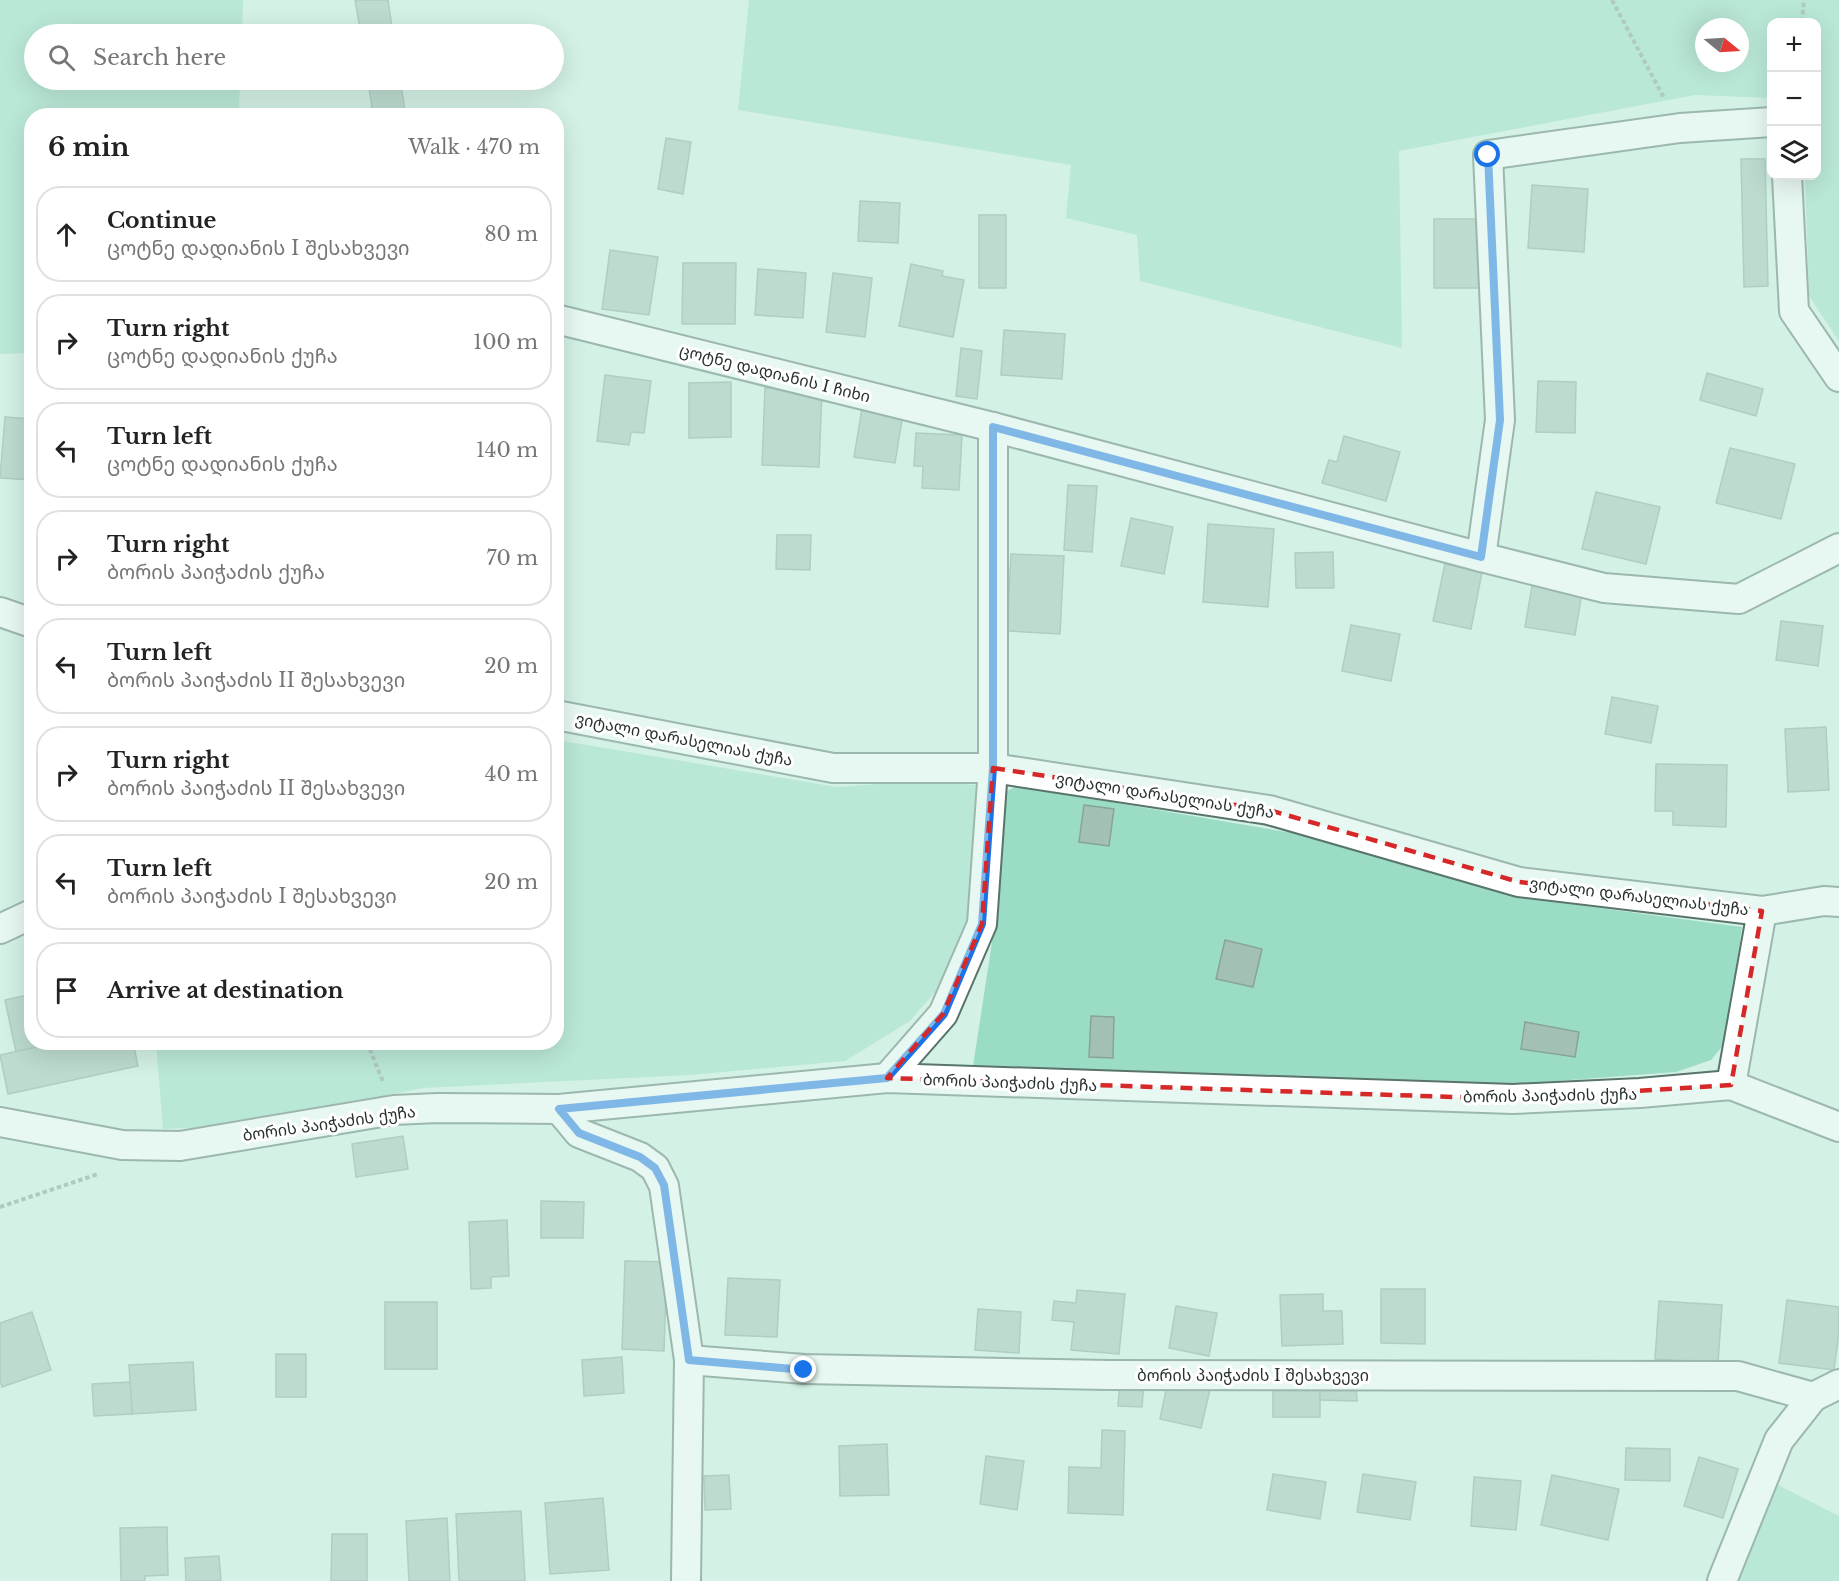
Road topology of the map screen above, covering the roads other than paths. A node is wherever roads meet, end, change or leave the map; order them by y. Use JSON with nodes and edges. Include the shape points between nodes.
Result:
{"nodes":[{"id":1,"x":1767,"y":122,"type":"edge"},
{"id":2,"x":1787,"y":180,"type":"edge"},
{"id":3,"x":564,"y":321,"type":"edge"},
{"id":4,"x":1839,"y":377,"type":"edge"},
{"id":5,"x":993,"y":427,"type":"junction"},
{"id":6,"x":1839,"y":548,"type":"edge"},
{"id":7,"x":1481,"y":557,"type":"junction"},
{"id":8,"x":0,"y":612,"type":"edge"},
{"id":9,"x":24,"y":620,"type":"edge"},
{"id":10,"x":564,"y":717,"type":"edge"},
{"id":11,"x":993,"y":768,"type":"junction"},
{"id":12,"x":1839,"y":902,"type":"edge"},
{"id":13,"x":1762,"y":911,"type":"junction"},
{"id":14,"x":24,"y":918,"type":"edge"},
{"id":15,"x":0,"y":929,"type":"edge"},
{"id":16,"x":887,"y":1078,"type":"junction"},
{"id":17,"x":1731,"y":1085,"type":"junction"},
{"id":18,"x":559,"y":1109,"type":"junction"},
{"id":19,"x":0,"y":1122,"type":"edge"},
{"id":20,"x":1839,"y":1127,"type":"edge"},
{"id":21,"x":689,"y":1360,"type":"junction"},
{"id":22,"x":1839,"y":1383,"type":"edge"},
{"id":23,"x":1813,"y":1397,"type":"junction"},
{"id":24,"x":686,"y":1581,"type":"edge"},
{"id":25,"x":1722,"y":1581,"type":"edge"}],
"edges":[{"from":1,"to":7,"type":"street","via":[[1680,128],[1488,155],[1500,420]]},
{"from":2,"to":4,"type":"street","via":[[1794,311]]},
{"from":3,"to":5,"type":"street","name":"ცოტნე დადიანის I ჩიხი"},
{"from":5,"to":7,"type":"street","name":"ცოტნე დადიანის I ჩიხი"},
{"from":5,"to":11,"type":"street"},
{"from":6,"to":7,"type":"street","name":"ცოტნე დადიანის I ჩიხი","via":[[1739,599],[1604,588]]},
{"from":8,"to":9,"type":"street"},
{"from":10,"to":11,"type":"street","name":"ვიტალი დარასელიას ქუჩა","via":[[833,768]]},
{"from":11,"to":13,"type":"street","name":"ვიტალი დარასელიას ქუჩა","via":[[1269,810],[1519,882]]},
{"from":11,"to":16,"type":"street","via":[[982,924],[944,1014]]},
{"from":12,"to":13,"type":"street","name":"ვიტალი დარასელიას ქუჩა"},
{"from":13,"to":17,"type":"street"},
{"from":14,"to":15,"type":"street"},
{"from":16,"to":17,"type":"street","name":"ბორის პაიჭაძის ქუჩა","via":[[1513,1099]]},
{"from":16,"to":18,"type":"street","name":"ბორის პაიჭაძის ქუჩა"},
{"from":17,"to":20,"type":"street","name":"ბორის პაიჭაძის ქუჩა"},
{"from":18,"to":19,"type":"street","name":"ბორის პაიჭაძის ქუჩა","via":[[394,1110],[180,1146],[122,1145]]},
{"from":18,"to":21,"type":"street","via":[[579,1133],[640,1157],[655,1168],[664,1185]]},
{"from":21,"to":23,"type":"street","name":"ბორის პაიჭაძის I შესახვევი","via":[[804,1370],[1096,1375],[1738,1376]]},
{"from":21,"to":24,"type":"street"},
{"from":22,"to":23,"type":"street"},
{"from":23,"to":25,"type":"street","via":[[1779,1440]]}]}
